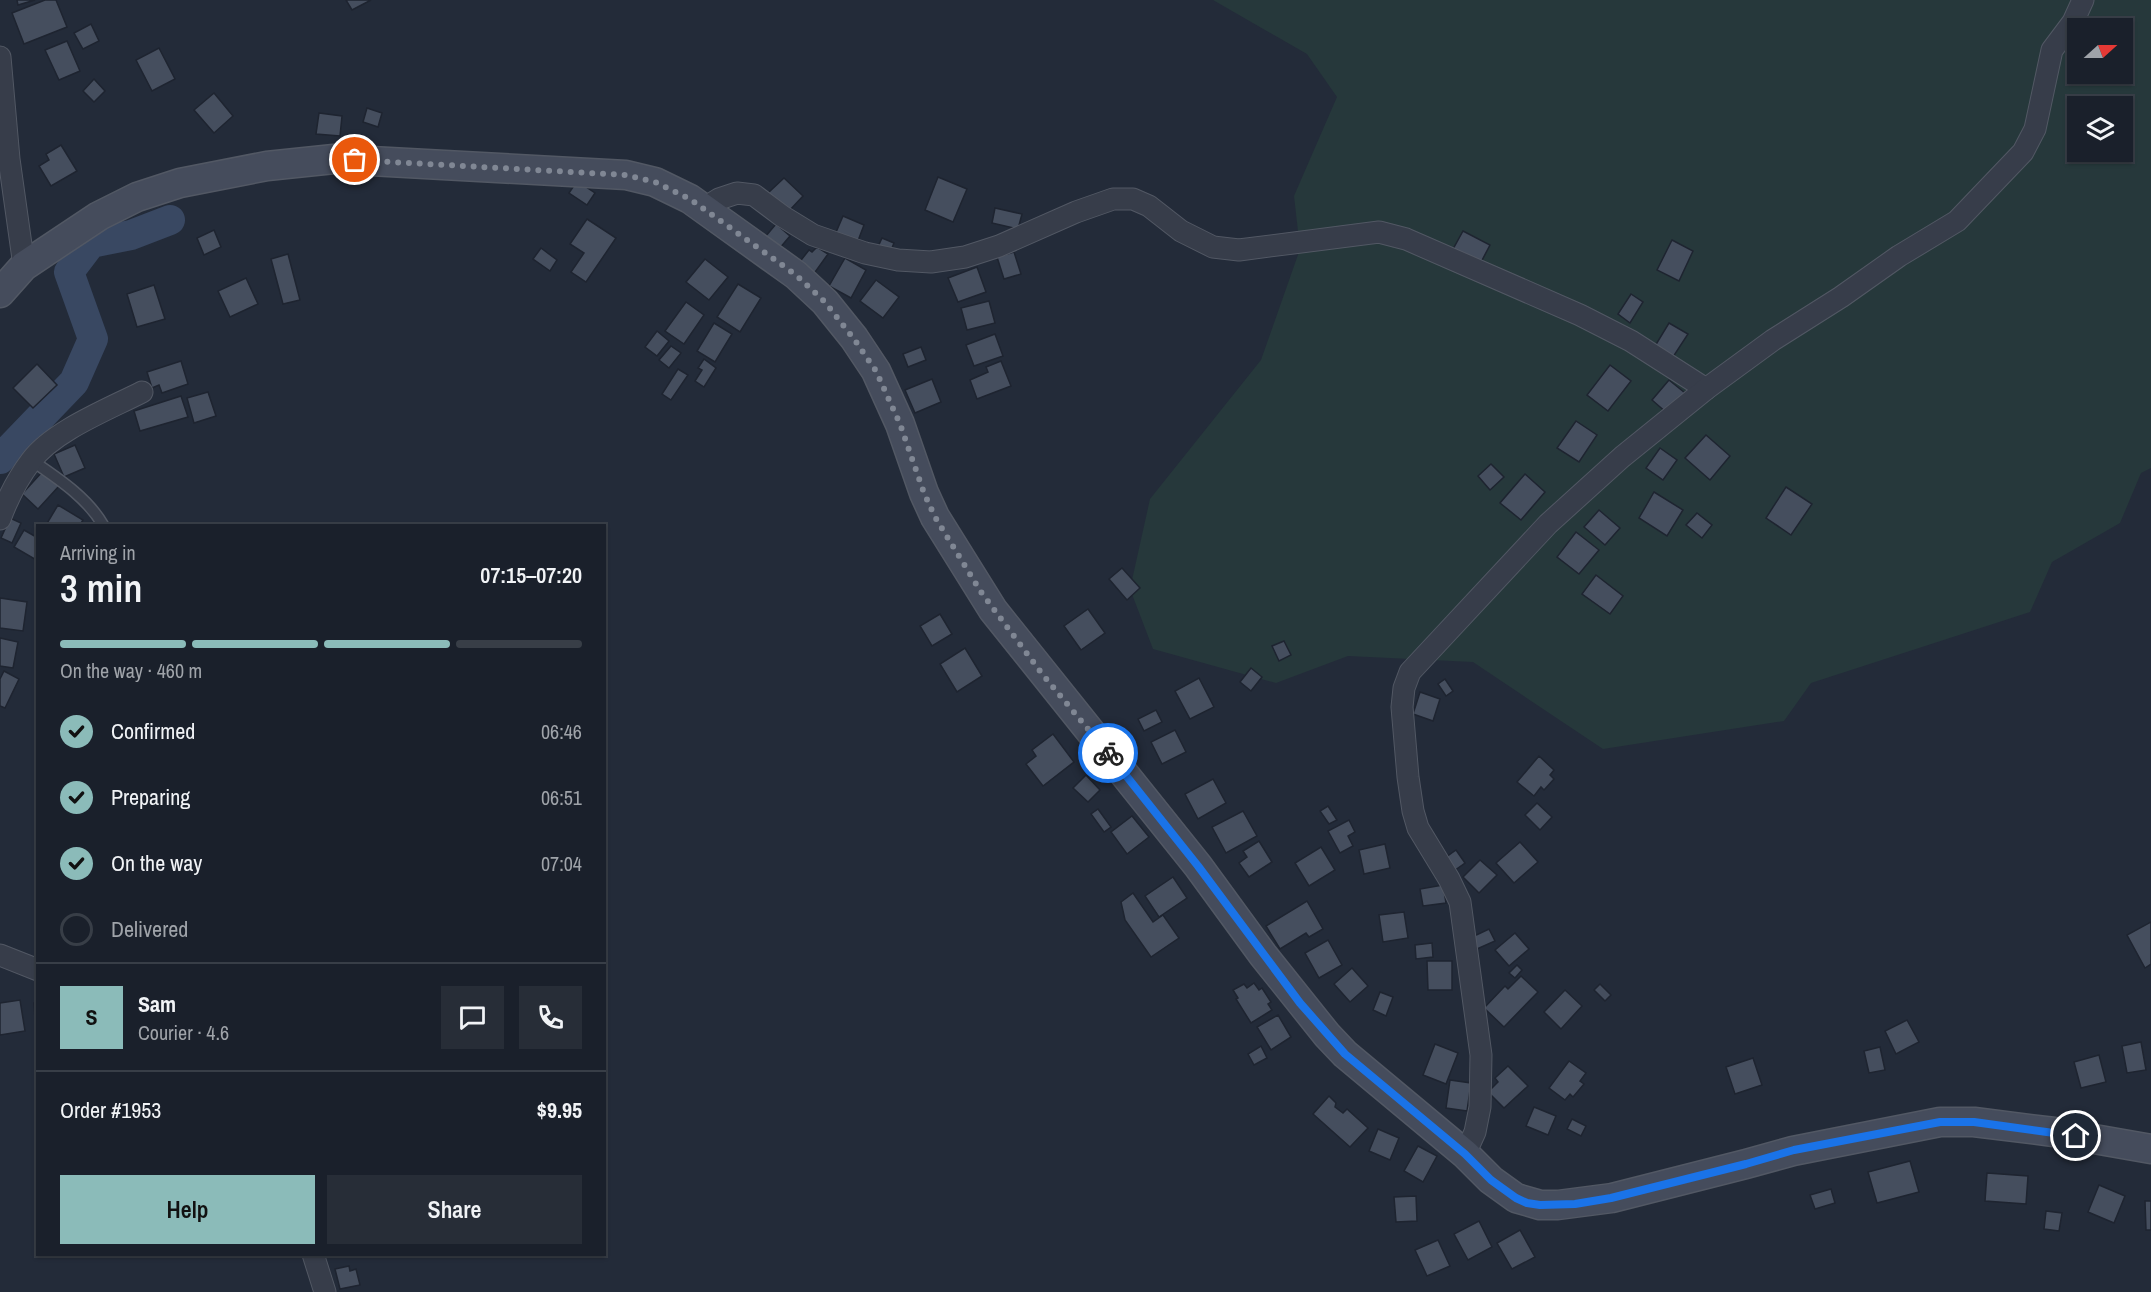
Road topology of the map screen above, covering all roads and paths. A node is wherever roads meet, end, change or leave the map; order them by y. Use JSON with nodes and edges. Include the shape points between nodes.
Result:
{"nodes":[{"id":1,"x":2083,"y":0,"type":"edge"},
{"id":2,"x":0,"y":57,"type":"edge"},
{"id":3,"x":704,"y":209,"type":"junction"},
{"id":4,"x":24,"y":266,"type":"junction"},
{"id":5,"x":0,"y":293,"type":"edge"},
{"id":6,"x":1706,"y":389,"type":"junction"},
{"id":7,"x":141,"y":392,"type":"dead end"},
{"id":8,"x":31,"y":460,"type":"junction"},
{"id":9,"x":0,"y":519,"type":"edge"},
{"id":10,"x":102,"y":524,"type":"edge"},
{"id":11,"x":0,"y":955,"type":"edge"},
{"id":12,"x":36,"y":969,"type":"edge"},
{"id":13,"x":2151,"y":1149,"type":"edge"},
{"id":14,"x":1465,"y":1154,"type":"junction"},
{"id":15,"x":314,"y":1256,"type":"edge"},
{"id":16,"x":325,"y":1292,"type":"edge"}],
"edges":[{"from":1,"to":6,"type":"street","via":[[2073,22],[2052,50],[2035,129],[2023,152],[1966,211]]},
{"from":2,"to":4,"type":"street"},
{"from":3,"to":4,"type":"main road","via":[[655,182],[626,175],[334,159],[267,166],[180,183],[137,197],[99,216]]},
{"from":3,"to":6,"type":"street","via":[[737,193],[754,195],[813,235],[865,253],[931,262],[999,246],[1113,199],[1133,199],[1149,206],[1181,231],[1213,247],[1239,250],[1379,232],[1416,244],[1580,315],[1631,341]]},
{"from":3,"to":14,"type":"main road","via":[[796,275],[825,302],[876,371],[935,517],[993,610],[1327,1035]]},
{"from":4,"to":5,"type":"main road"},
{"from":6,"to":14,"type":"street","via":[[1548,524],[1410,672],[1404,688],[1402,707],[1413,810],[1418,828],[1460,902],[1481,1055],[1480,1107]]},
{"from":7,"to":8,"type":"street","via":[[59,435]]},
{"from":8,"to":9,"type":"street"},
{"from":8,"to":10,"type":"lane","via":[[96,512]]},
{"from":11,"to":12,"type":"street"},
{"from":13,"to":14,"type":"main road","via":[[2054,1132],[1940,1122],[1794,1150],[1611,1198],[1558,1205],[1516,1198]]},
{"from":15,"to":16,"type":"street"}]}
